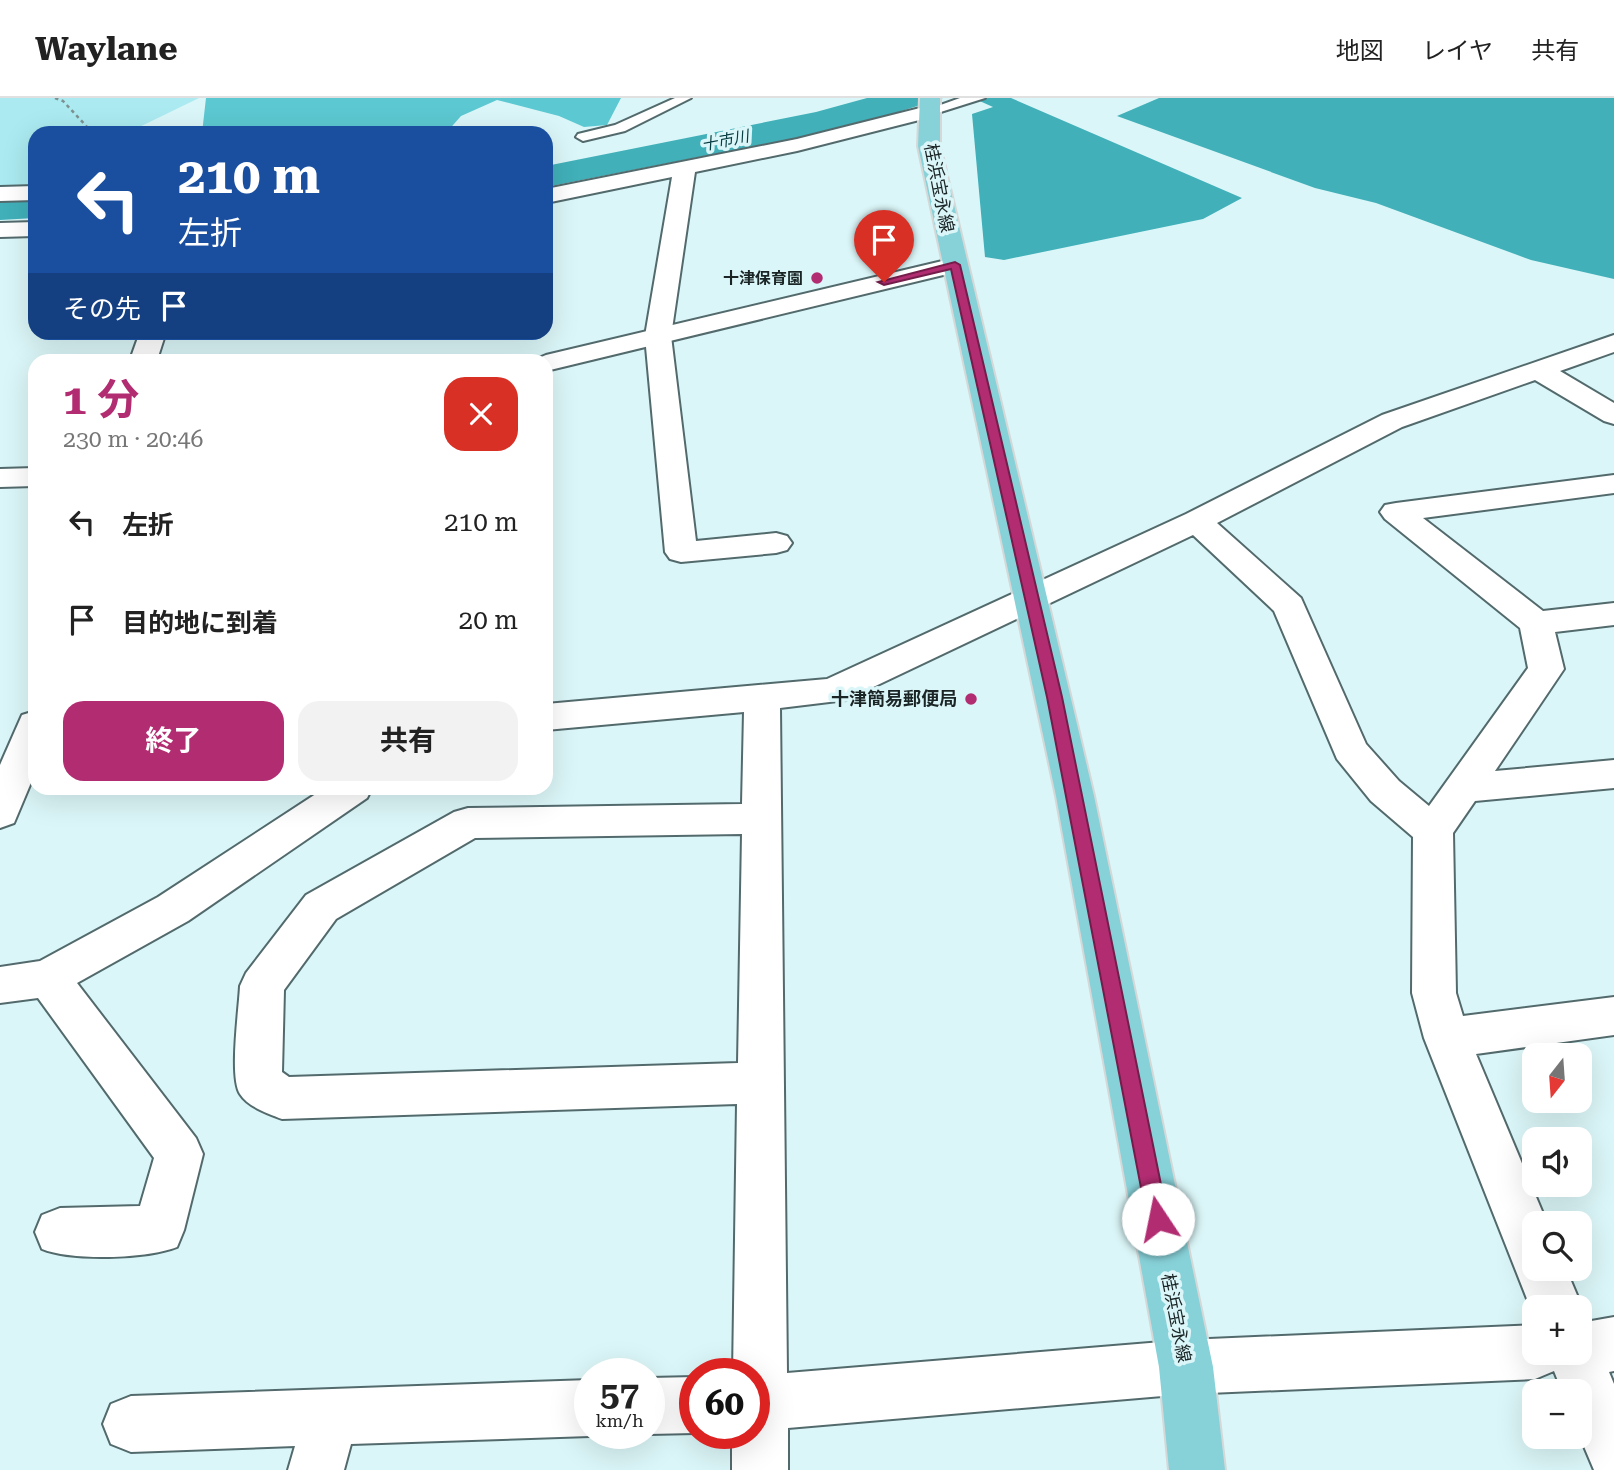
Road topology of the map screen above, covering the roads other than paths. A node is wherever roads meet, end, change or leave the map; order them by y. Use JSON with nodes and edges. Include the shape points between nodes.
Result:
{"nodes":[{"id":1,"x":685,"y":98,"type":"edge"},
{"id":2,"x":975,"y":99,"type":"edge"},
{"id":3,"x":929,"y":106,"type":"edge"},
{"id":4,"x":583,"y":137,"type":"dead end"},
{"id":5,"x":684,"y":170,"type":"junction"},
{"id":6,"x":28,"y":193,"type":"edge"},
{"id":7,"x":0,"y":194,"type":"edge"},
{"id":8,"x":553,"y":195,"type":"edge"},
{"id":9,"x":28,"y":229,"type":"edge"},
{"id":10,"x":0,"y":230,"type":"edge"},
{"id":11,"x":955,"y":265,"type":"junction"},
{"id":12,"x":659,"y":336,"type":"junction"},
{"id":13,"x":1614,"y":343,"type":"edge"},
{"id":14,"x":553,"y":361,"type":"edge"},
{"id":15,"x":1536,"y":369,"type":"junction"},
{"id":16,"x":1614,"y":415,"type":"edge"},
{"id":17,"x":28,"y":477,"type":"edge"},
{"id":18,"x":0,"y":478,"type":"edge"},
{"id":19,"x":1614,"y":485,"type":"edge"},
{"id":20,"x":1197,"y":522,"type":"junction"},
{"id":21,"x":776,"y":543,"type":"dead end"},
{"id":22,"x":1033,"y":599,"type":"junction"},
{"id":23,"x":1614,"y":614,"type":"edge"},
{"id":24,"x":1536,"y":623,"type":"junction"},
{"id":25,"x":762,"y":698,"type":"junction"},
{"id":26,"x":553,"y":716,"type":"edge"},
{"id":27,"x":28,"y":742,"type":"edge"},
{"id":28,"x":1614,"y":774,"type":"edge"},
{"id":29,"x":1464,"y":788,"type":"junction"},
{"id":30,"x":343,"y":795,"type":"edge"},
{"id":31,"x":0,"y":813,"type":"edge"},
{"id":32,"x":761,"y":819,"type":"junction"},
{"id":33,"x":1433,"y":831,"type":"junction"},
{"id":34,"x":48,"y":978,"type":"junction"},
{"id":35,"x":0,"y":985,"type":"edge"},
{"id":36,"x":1614,"y":1016,"type":"edge"},
{"id":37,"x":1447,"y":1038,"type":"junction"},
{"id":38,"x":760,"y":1083,"type":"junction"},
{"id":39,"x":1522,"y":1223,"type":"edge"},
{"id":40,"x":60,"y":1232,"type":"dead end"},
{"id":41,"x":1614,"y":1344,"type":"edge"},
{"id":42,"x":1592,"y":1348,"type":"edge"},
{"id":43,"x":1522,"y":1353,"type":"edge"},
{"id":44,"x":757,"y":1358,"type":"edge"},
{"id":45,"x":1579,"y":1365,"type":"edge"},
{"id":46,"x":1186,"y":1367,"type":"junction"},
{"id":47,"x":770,"y":1402,"type":"edge"},
{"id":48,"x":574,"y":1408,"type":"edge"},
{"id":49,"x":331,"y":1416,"type":"junction"},
{"id":50,"x":131,"y":1424,"type":"dead end"},
{"id":51,"x":759,"y":1449,"type":"edge"},
{"id":52,"x":1614,"y":1451,"type":"edge"},
{"id":53,"x":316,"y":1470,"type":"edge"},
{"id":54,"x":760,"y":1470,"type":"edge"},
{"id":55,"x":1197,"y":1470,"type":"edge"}],
"edges":[{"from":1,"to":4,"type":"lane","via":[[620,128]]},
{"from":2,"to":3,"type":"lane"},
{"from":3,"to":5,"type":"street","via":[[869,129]]},
{"from":3,"to":11,"type":"main road","name":"桂浜宝永線","via":[[929,146]]},
{"from":5,"to":8,"type":"street"},
{"from":5,"to":12,"type":"street"},
{"from":6,"to":7,"type":"street"},
{"from":9,"to":10,"type":"street"},
{"from":11,"to":12,"type":"street"},
{"from":11,"to":22,"type":"main road","name":"桂浜宝永線"},
{"from":12,"to":14,"type":"street"},
{"from":12,"to":21,"type":"street","via":[[681,552]]},
{"from":13,"to":15,"type":"street"},
{"from":15,"to":16,"type":"street"},
{"from":15,"to":20,"type":"street","via":[[1392,421]]},
{"from":17,"to":18,"type":"street"},
{"from":19,"to":24,"type":"street","via":[[1396,512]]},
{"from":20,"to":22,"type":"street"},
{"from":20,"to":33,"type":"street","via":[[1289,606],[1350,750],[1385,791]]},
{"from":22,"to":25,"type":"street","via":[[833,691]]},
{"from":22,"to":46,"type":"main road","name":"桂浜宝永線"},
{"from":23,"to":24,"type":"street"},
{"from":24,"to":29,"type":"street","via":[[1546,669]]},
{"from":25,"to":26,"type":"street"},
{"from":25,"to":32,"type":"street"},
{"from":27,"to":31,"type":"street"},
{"from":28,"to":29,"type":"street"},
{"from":29,"to":33,"type":"street"},
{"from":30,"to":34,"type":"street","via":[[173,909]]},
{"from":32,"to":38,"type":"street"},
{"from":32,"to":38,"type":"street","via":[[468,823],[321,907],[262,986],[258,1082],[282,1098]]},
{"from":33,"to":37,"type":"street","via":[[1434,993]]},
{"from":34,"to":35,"type":"street"},
{"from":34,"to":40,"type":"street","via":[[179,1154],[159,1230]]},
{"from":36,"to":37,"type":"street"},
{"from":37,"to":39,"type":"street"},
{"from":38,"to":44,"type":"street"},
{"from":41,"to":42,"type":"street"},
{"from":43,"to":46,"type":"street"},
{"from":45,"to":52,"type":"street"},
{"from":46,"to":47,"type":"street"},
{"from":46,"to":55,"type":"main road","name":"桂浜宝永線"},
{"from":48,"to":49,"type":"street"},
{"from":49,"to":50,"type":"street"},
{"from":49,"to":53,"type":"street"},
{"from":51,"to":54,"type":"street"}]}
